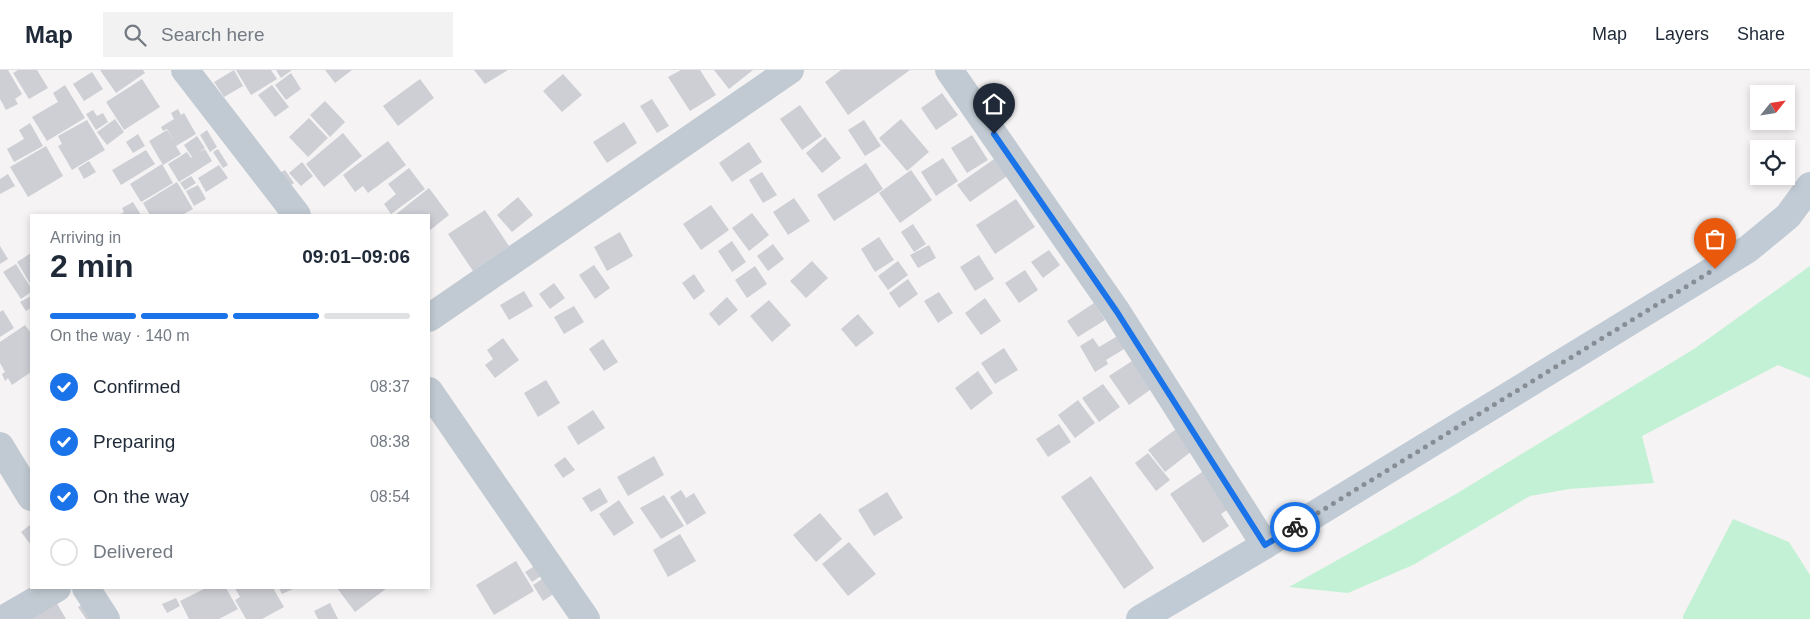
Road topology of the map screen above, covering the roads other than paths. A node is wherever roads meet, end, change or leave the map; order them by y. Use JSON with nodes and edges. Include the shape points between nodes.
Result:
{"nodes":[{"id":1,"x":185,"y":70,"type":"edge"},
{"id":2,"x":790,"y":70,"type":"edge"},
{"id":3,"x":949,"y":70,"type":"edge"},
{"id":4,"x":1810,"y":186,"type":"edge"},
{"id":5,"x":296,"y":214,"type":"edge"},
{"id":6,"x":430,"y":317,"type":"edge"},
{"id":7,"x":430,"y":391,"type":"edge"},
{"id":8,"x":0,"y":446,"type":"edge"},
{"id":9,"x":30,"y":495,"type":"edge"},
{"id":10,"x":1265,"y":545,"type":"junction"},
{"id":11,"x":55,"y":589,"type":"edge"},
{"id":12,"x":87,"y":589,"type":"edge"},
{"id":13,"x":4,"y":619,"type":"edge"},
{"id":14,"x":106,"y":619,"type":"edge"},
{"id":15,"x":586,"y":619,"type":"edge"},
{"id":16,"x":1140,"y":619,"type":"edge"}],
"edges":[{"from":1,"to":5,"type":"street"},
{"from":2,"to":6,"type":"street"},
{"from":3,"to":10,"type":"street","via":[[1117,312]]},
{"from":4,"to":10,"type":"main road","via":[[1788,216],[1748,249]]},
{"from":7,"to":15,"type":"street"},
{"from":8,"to":9,"type":"street"},
{"from":10,"to":16,"type":"main road"},
{"from":11,"to":13,"type":"street"},
{"from":12,"to":14,"type":"street"}]}
